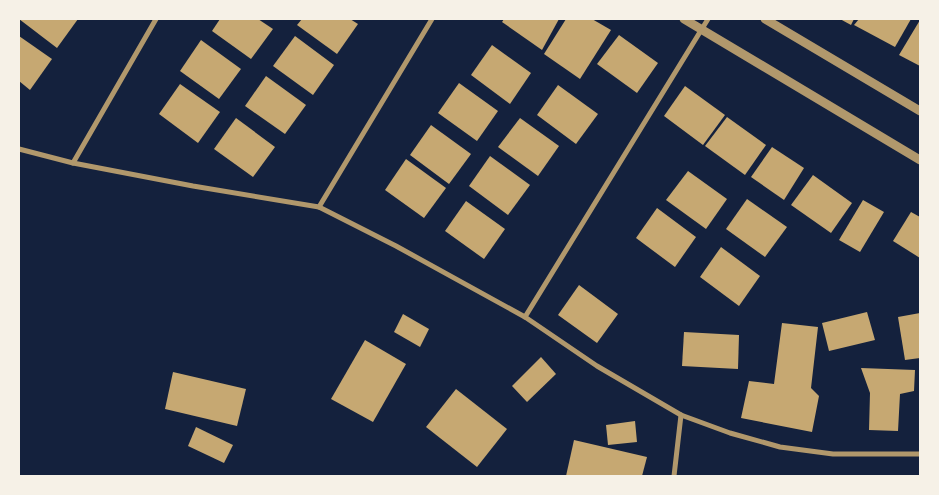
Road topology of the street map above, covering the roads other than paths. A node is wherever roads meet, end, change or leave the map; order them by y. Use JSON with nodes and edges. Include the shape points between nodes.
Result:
{"nodes":[{"id":1,"x":156,"y":19,"type":"edge"},
{"id":2,"x":432,"y":19,"type":"edge"},
{"id":3,"x":684,"y":19,"type":"edge"},
{"id":4,"x":708,"y":19,"type":"edge"},
{"id":5,"x":765,"y":19,"type":"edge"},
{"id":6,"x":701,"y":30,"type":"junction"},
{"id":7,"x":920,"y":111,"type":"edge"},
{"id":8,"x":19,"y":149,"type":"edge"},
{"id":9,"x":919,"y":157,"type":"edge"},
{"id":10,"x":73,"y":163,"type":"junction"},
{"id":11,"x":319,"y":207,"type":"junction"},
{"id":12,"x":525,"y":316,"type":"junction"},
{"id":13,"x":680,"y":415,"type":"junction"},
{"id":14,"x":920,"y":454,"type":"edge"},
{"id":15,"x":674,"y":476,"type":"edge"}],
"edges":[{"from":1,"to":10,"type":"street"},
{"from":2,"to":11,"type":"street"},
{"from":3,"to":6,"type":"street"},
{"from":4,"to":6,"type":"street"},
{"from":5,"to":7,"type":"street"},
{"from":6,"to":9,"type":"street"},
{"from":6,"to":12,"type":"street"},
{"from":8,"to":10,"type":"street"},
{"from":10,"to":11,"type":"street"},
{"from":11,"to":12,"type":"street"},
{"from":12,"to":13,"type":"street","via":[[597,366]]},
{"from":13,"to":14,"type":"street","via":[[780,447],[833,454]]},
{"from":13,"to":15,"type":"street"}]}
